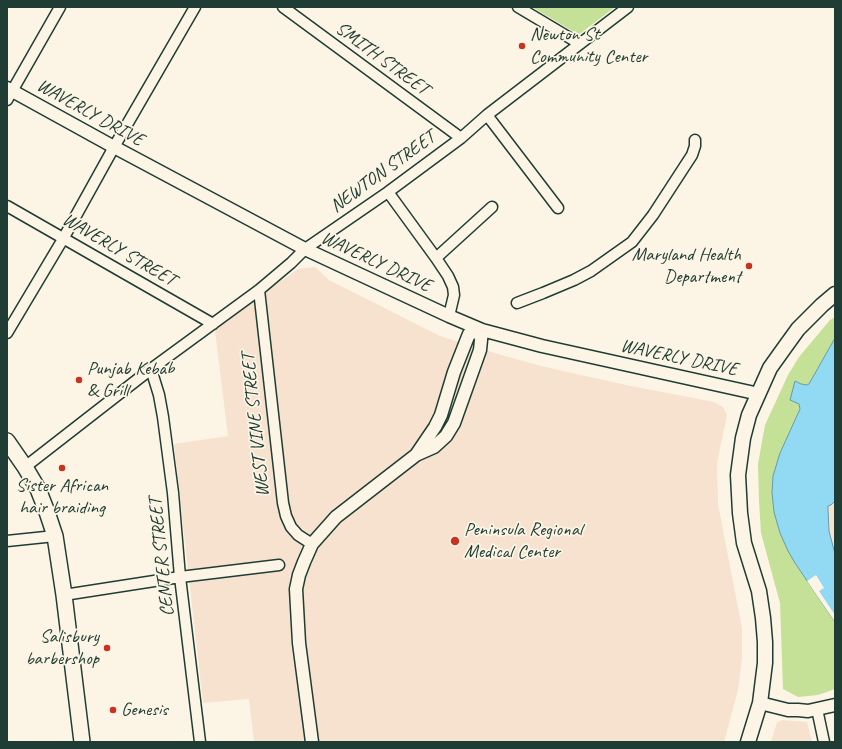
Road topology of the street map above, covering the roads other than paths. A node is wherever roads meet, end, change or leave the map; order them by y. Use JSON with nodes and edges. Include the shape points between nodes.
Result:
{"nodes":[{"id":1,"x":60,"y":7,"type":"edge"},
{"id":2,"x":195,"y":7,"type":"edge"},
{"id":3,"x":283,"y":7,"type":"edge"},
{"id":4,"x":518,"y":7,"type":"edge"},
{"id":5,"x":628,"y":7,"type":"edge"},
{"id":6,"x":580,"y":44,"type":"junction"},
{"id":7,"x":9,"y":93,"type":"edge"},
{"id":8,"x":486,"y":115,"type":"junction"},
{"id":9,"x":461,"y":138,"type":"junction"},
{"id":10,"x":695,"y":140,"type":"dead end"},
{"id":11,"x":114,"y":147,"type":"junction"},
{"id":12,"x":388,"y":192,"type":"junction"},
{"id":13,"x":7,"y":206,"type":"edge"},
{"id":14,"x":492,"y":207,"type":"dead end"},
{"id":15,"x":558,"y":208,"type":"dead end"},
{"id":16,"x":63,"y":239,"type":"junction"},
{"id":17,"x":305,"y":249,"type":"junction"},
{"id":18,"x":436,"y":258,"type":"junction"},
{"id":19,"x":259,"y":290,"type":"junction"},
{"id":20,"x":835,"y":294,"type":"edge"},
{"id":21,"x":517,"y":303,"type":"dead end"},
{"id":22,"x":449,"y":316,"type":"junction"},
{"id":23,"x":213,"y":324,"type":"junction"},
{"id":24,"x":482,"y":330,"type":"junction"},
{"id":25,"x":7,"y":333,"type":"edge"},
{"id":26,"x":151,"y":369,"type":"junction"},
{"id":27,"x":758,"y":394,"type":"junction"},
{"id":28,"x":7,"y":441,"type":"edge"},
{"id":29,"x":416,"y":455,"type":"junction"},
{"id":30,"x":25,"y":467,"type":"junction"},
{"id":31,"x":55,"y":536,"type":"junction"},
{"id":32,"x":7,"y":541,"type":"edge"},
{"id":33,"x":312,"y":544,"type":"junction"},
{"id":34,"x":279,"y":565,"type":"dead end"},
{"id":35,"x":180,"y":577,"type":"junction"},
{"id":36,"x":64,"y":595,"type":"junction"},
{"id":37,"x":760,"y":703,"type":"junction"},
{"id":38,"x":835,"y":705,"type":"edge"},
{"id":39,"x":817,"y":709,"type":"junction"},
{"id":40,"x":82,"y":742,"type":"edge"},
{"id":41,"x":200,"y":742,"type":"edge"},
{"id":42,"x":312,"y":742,"type":"edge"},
{"id":43,"x":748,"y":742,"type":"edge"},
{"id":44,"x":824,"y":742,"type":"edge"}],
"edges":[{"from":1,"to":7,"type":"street"},
{"from":2,"to":11,"type":"street"},
{"from":3,"to":9,"type":"street","name":"SMITH STREET"},
{"from":4,"to":6,"type":"street"},
{"from":5,"to":6,"type":"street","name":"NEWTON STREET"},
{"from":6,"to":8,"type":"street","name":"NEWTON STREET"},
{"from":7,"to":11,"type":"street","name":"WAVERLY DRIVE"},
{"from":8,"to":9,"type":"street","name":"NEWTON STREET"},
{"from":8,"to":15,"type":"street"},
{"from":9,"to":12,"type":"street","name":"NEWTON STREET"},
{"from":10,"to":21,"type":"street","via":[[692,155],[654,215],[632,242],[591,271]]},
{"from":11,"to":16,"type":"street"},
{"from":11,"to":17,"type":"street","name":"WAVERLY DRIVE"},
{"from":12,"to":17,"type":"street","name":"NEWTON STREET"},
{"from":12,"to":18,"type":"street"},
{"from":13,"to":16,"type":"street","name":"WAVERLY STREET"},
{"from":14,"to":18,"type":"street"},
{"from":16,"to":23,"type":"street","name":"WAVERLY STREET"},
{"from":16,"to":25,"type":"street"},
{"from":17,"to":19,"type":"street","name":"NEWTON STREET"},
{"from":17,"to":22,"type":"street","name":"WAVERLY DRIVE"},
{"from":18,"to":22,"type":"street","via":[[453,287],[454,295]]},
{"from":19,"to":23,"type":"street","name":"NEWTON STREET"},
{"from":19,"to":33,"type":"street","name":"WEST VINE STREET","via":[[283,503],[291,527]]},
{"from":20,"to":27,"type":"main road","via":[[798,329],[770,368]]},
{"from":22,"to":24,"type":"street","name":"WAVERLY DRIVE"},
{"from":23,"to":26,"type":"street","name":"NEWTON STREET"},
{"from":24,"to":27,"type":"street","name":"WAVERLY DRIVE","via":[[542,346]]},
{"from":24,"to":29,"type":"street","via":[[469,334],[441,415]]},
{"from":24,"to":29,"type":"street","via":[[480,350],[454,424],[434,447]]},
{"from":26,"to":30,"type":"street","name":"NEWTON STREET"},
{"from":26,"to":35,"type":"street","name":"CENTER STREET","via":[[163,417]]},
{"from":27,"to":37,"type":"main road","via":[[747,420],[738,476],[744,543],[759,591],[763,618],[765,663]]},
{"from":28,"to":30,"type":"main road"},
{"from":29,"to":33,"type":"street","via":[[336,517]]},
{"from":30,"to":31,"type":"main road","via":[[38,489]]},
{"from":31,"to":32,"type":"street"},
{"from":31,"to":36,"type":"main road"},
{"from":33,"to":42,"type":"street","via":[[296,589],[299,643]]},
{"from":34,"to":35,"type":"street"},
{"from":35,"to":36,"type":"street"},
{"from":35,"to":41,"type":"street","name":"CENTER STREET"},
{"from":36,"to":40,"type":"main road"},
{"from":37,"to":39,"type":"street","via":[[788,710]]},
{"from":37,"to":43,"type":"main road"},
{"from":38,"to":39,"type":"street"},
{"from":39,"to":44,"type":"street"}]}
